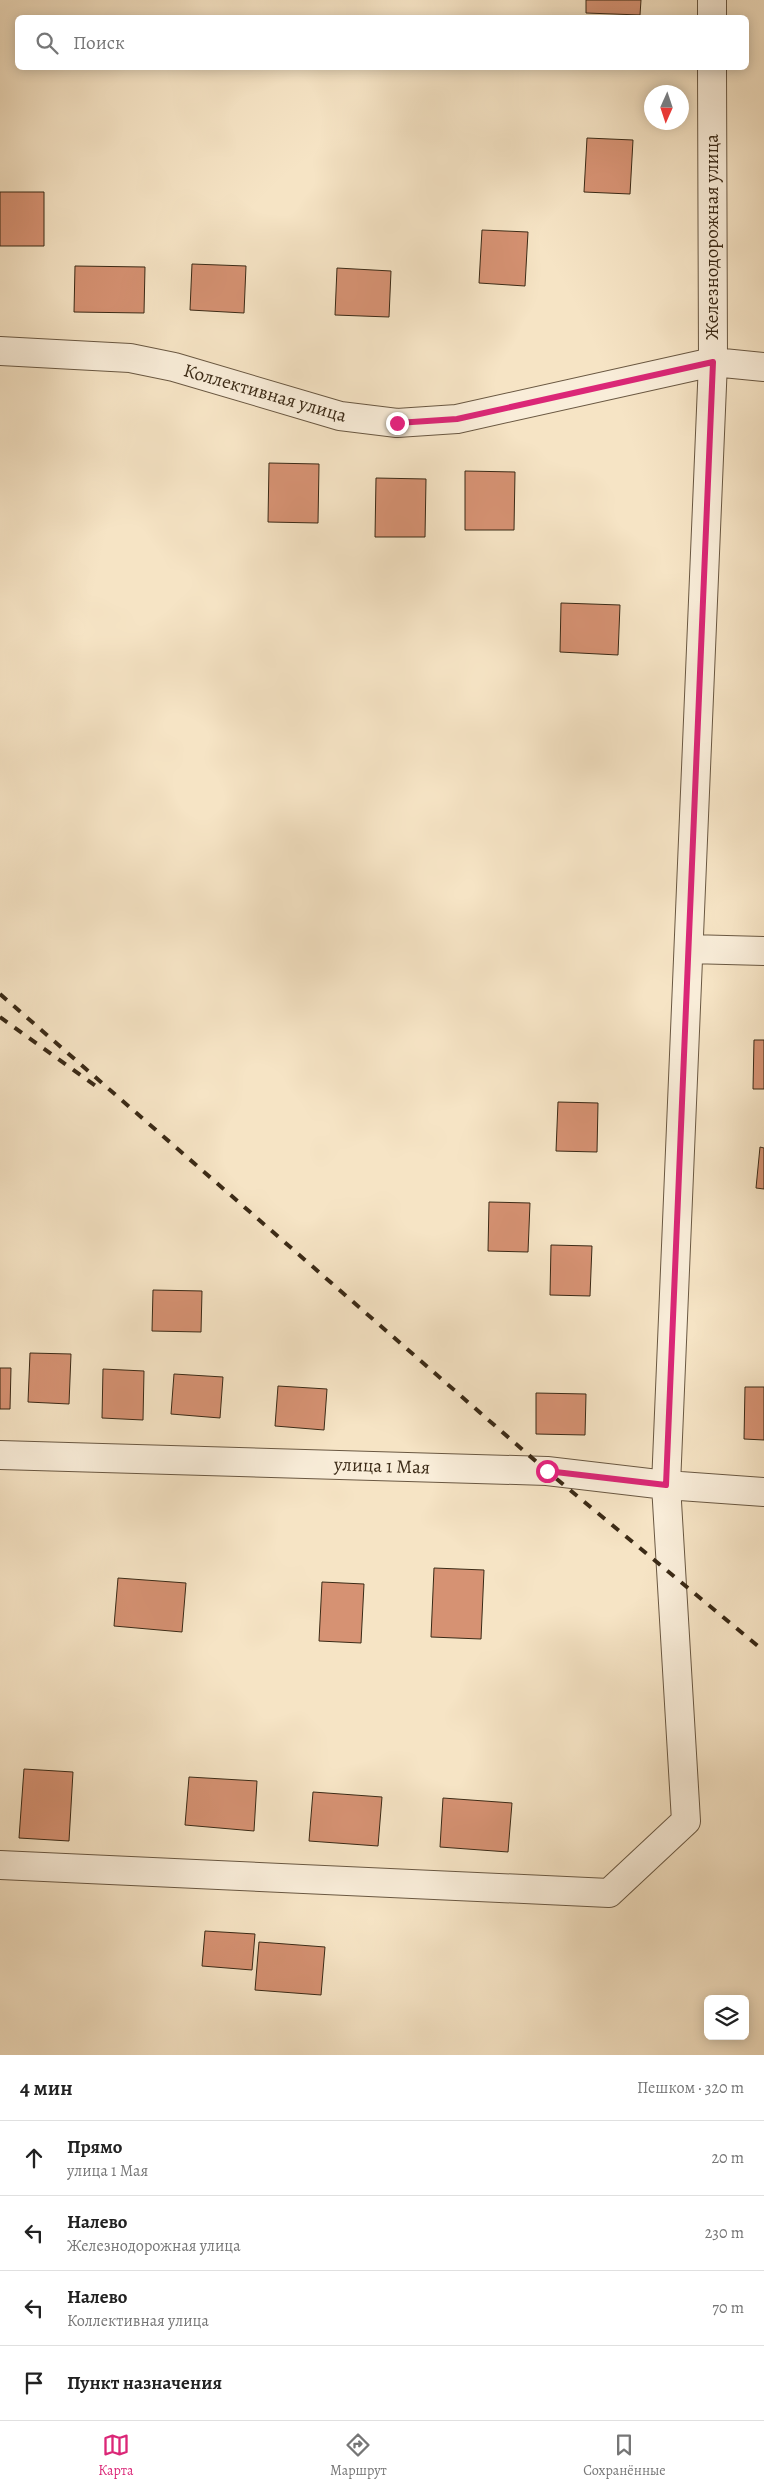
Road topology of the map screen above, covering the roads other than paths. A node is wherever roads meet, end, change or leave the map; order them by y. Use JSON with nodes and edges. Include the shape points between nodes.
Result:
{"nodes":[{"id":1,"x":712,"y":0,"type":"edge"},
{"id":2,"x":712,"y":15,"type":"edge"},
{"id":3,"x":712,"y":70,"type":"edge"},
{"id":4,"x":0,"y":351,"type":"edge"},
{"id":5,"x":713,"y":362,"type":"junction"},
{"id":6,"x":764,"y":367,"type":"edge"},
{"id":7,"x":689,"y":948,"type":"junction"},
{"id":8,"x":764,"y":951,"type":"edge"},
{"id":9,"x":0,"y":1455,"type":"edge"},
{"id":10,"x":666,"y":1485,"type":"junction"},
{"id":11,"x":764,"y":1492,"type":"edge"},
{"id":12,"x":0,"y":1865,"type":"edge"}],
"edges":[{"from":1,"to":2,"type":"street"},
{"from":3,"to":5,"type":"street","name":"Железнодорожная улица"},
{"from":4,"to":5,"type":"street","name":"Коллективная улица","via":[[130,358],[174,367],[340,416],[397,423],[457,419]]},
{"from":5,"to":6,"type":"street","name":"Коллективная улица"},
{"from":5,"to":7,"type":"street","name":"Железнодорожная улица"},
{"from":7,"to":8,"type":"street"},
{"from":7,"to":10,"type":"street","name":"Железнодорожная улица"},
{"from":9,"to":10,"type":"street","name":"улица 1 Мая","via":[[547,1471]]},
{"from":10,"to":11,"type":"street","name":"улица 1 Мая"},
{"from":10,"to":12,"type":"street","name":"Железнодорожная улица","via":[[686,1821],[609,1893]]}]}
